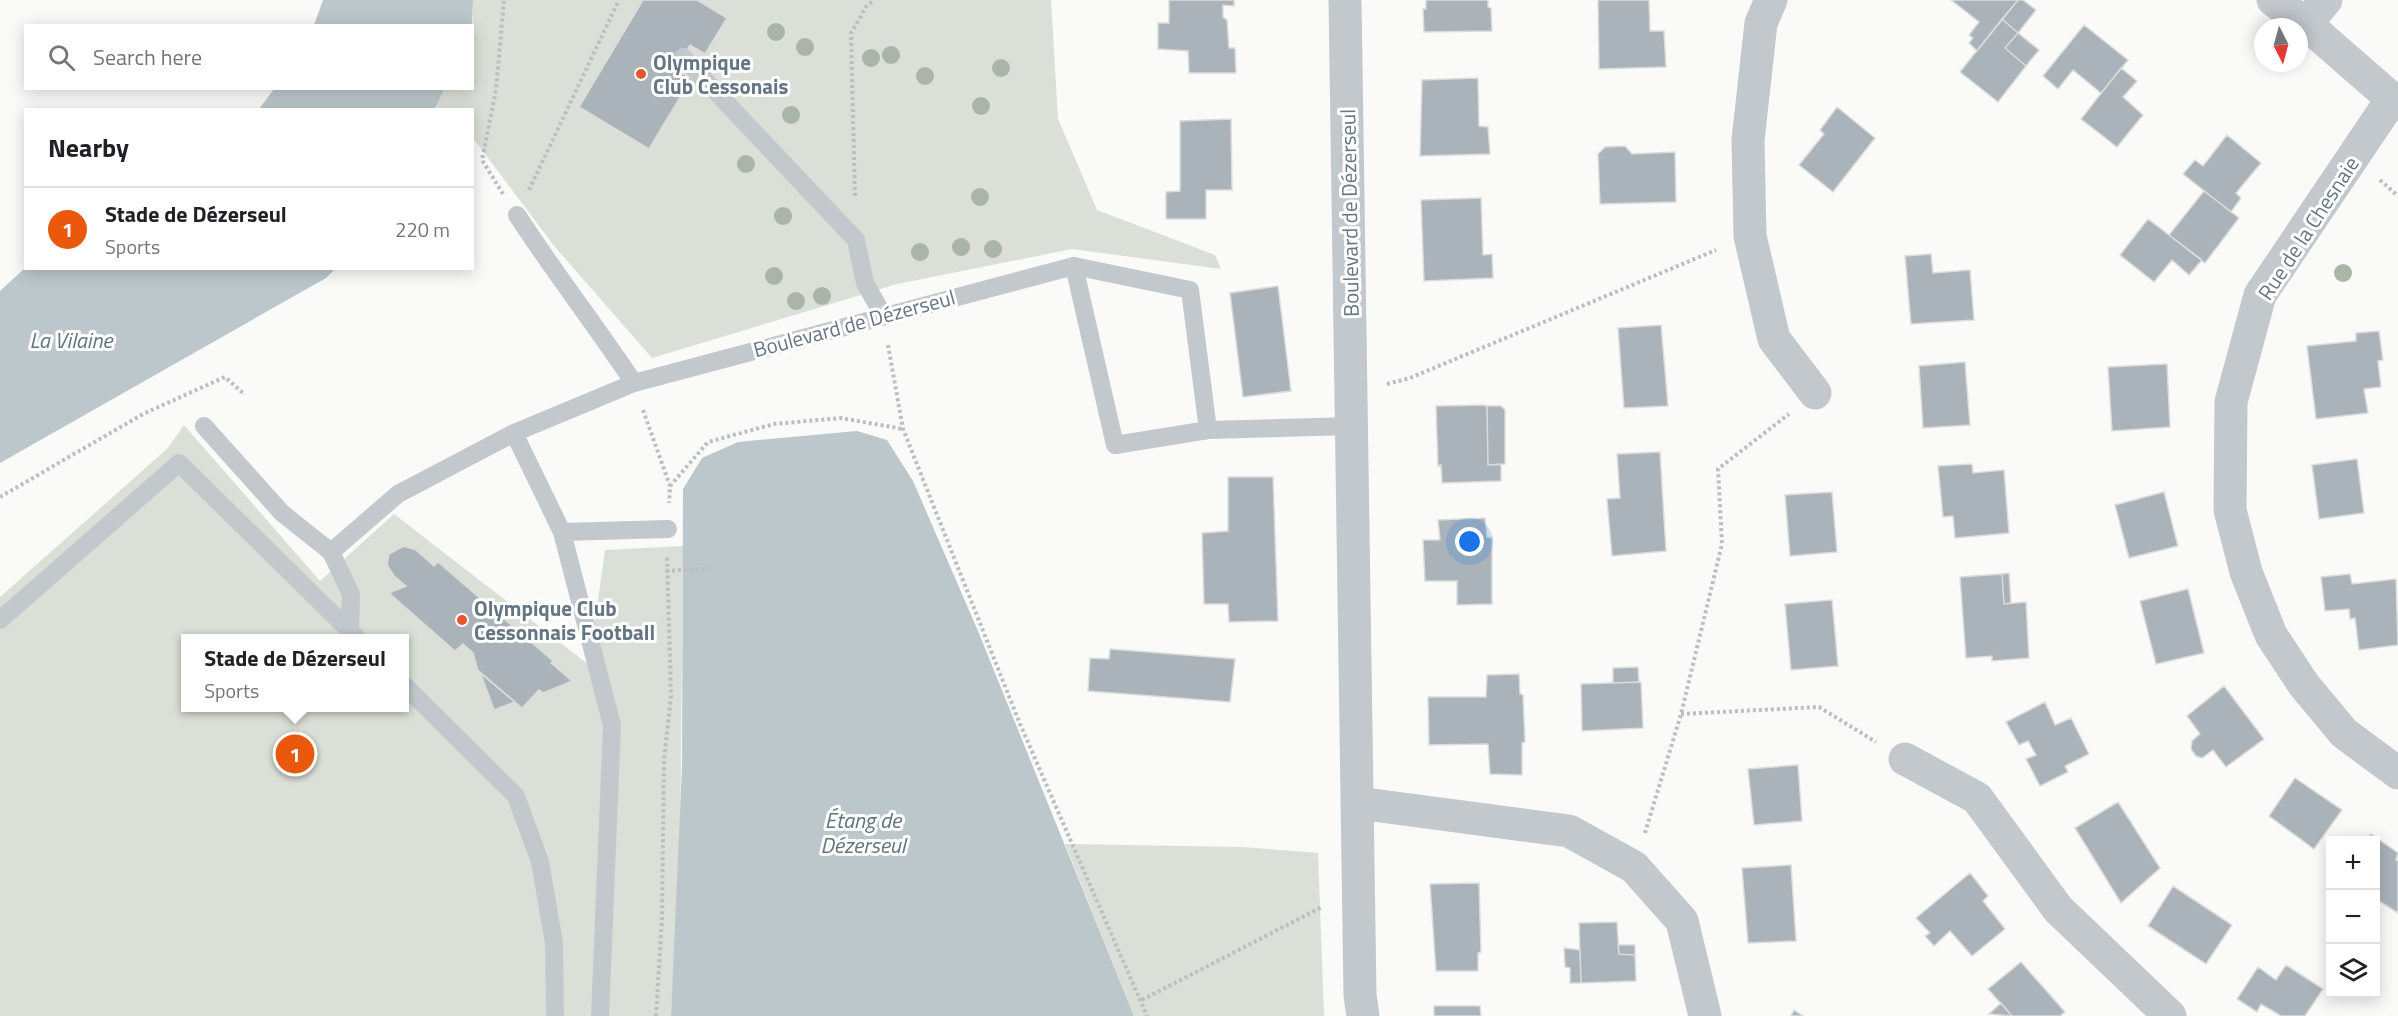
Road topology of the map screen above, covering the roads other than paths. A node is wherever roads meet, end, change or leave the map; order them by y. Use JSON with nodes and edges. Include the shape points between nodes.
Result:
{"nodes":[{"id":1,"x":1345,"y":0,"type":"edge"},
{"id":2,"x":1771,"y":0,"type":"edge"},
{"id":3,"x":2273,"y":0,"type":"edge"},
{"id":4,"x":2316,"y":12,"type":"edge"},
{"id":5,"x":683,"y":57,"type":"dead end"},
{"id":6,"x":2395,"y":102,"type":"edge"},
{"id":7,"x":517,"y":215,"type":"road end"},
{"id":8,"x":1074,"y":266,"type":"junction"},
{"id":9,"x":883,"y":315,"type":"junction"},
{"id":10,"x":634,"y":383,"type":"junction"},
{"id":11,"x":1815,"y":393,"type":"road end"},
{"id":12,"x":204,"y":426,"type":"dead end"},
{"id":13,"x":1352,"y":426,"type":"junction"},
{"id":14,"x":1208,"y":430,"type":"junction"},
{"id":15,"x":514,"y":434,"type":"junction"},
{"id":16,"x":668,"y":529,"type":"road end"},
{"id":17,"x":562,"y":532,"type":"junction"},
{"id":18,"x":331,"y":552,"type":"junction"},
{"id":19,"x":0,"y":620,"type":"edge"},
{"id":20,"x":353,"y":634,"type":"edge"},
{"id":21,"x":354,"y":634,"type":"edge"},
{"id":22,"x":409,"y":689,"type":"edge"},
{"id":23,"x":1905,"y":759,"type":"road end"},
{"id":24,"x":2398,"y":773,"type":"edge"},
{"id":25,"x":1358,"y":803,"type":"junction"},
{"id":26,"x":555,"y":1016,"type":"edge"},
{"id":27,"x":600,"y":1016,"type":"edge"},
{"id":28,"x":1363,"y":1016,"type":"edge"},
{"id":29,"x":1705,"y":1016,"type":"edge"},
{"id":30,"x":2170,"y":1016,"type":"edge"}],
"edges":[{"from":1,"to":13,"type":"street","name":"Boulevard de Dézerseul"},
{"from":2,"to":11,"type":"street","via":[[1761,23],[1748,140],[1750,236],[1774,339]]},
{"from":3,"to":4,"type":"street"},
{"from":4,"to":6,"type":"street"},
{"from":5,"to":9,"type":"lane","via":[[855,240],[865,283]]},
{"from":6,"to":24,"type":"street","name":"Rue de la Chesnaie","via":[[2260,295],[2231,402],[2230,510],[2246,572],[2271,634],[2304,685],[2344,733]]},
{"from":7,"to":10,"type":"lane"},
{"from":8,"to":9,"type":"lane","name":"Boulevard de Dézerseul"},
{"from":8,"to":14,"type":"lane","name":"Boulevard de Dézerseul","via":[[1190,290]]},
{"from":8,"to":14,"type":"lane","via":[[1115,445]]},
{"from":9,"to":10,"type":"lane","name":"Boulevard de Dézerseul"},
{"from":10,"to":15,"type":"lane","name":"Boulevard de Dézerseul"},
{"from":12,"to":18,"type":"lane","via":[[282,513]]},
{"from":13,"to":14,"type":"lane"},
{"from":13,"to":25,"type":"street","name":"Boulevard de Dézerseul"},
{"from":15,"to":17,"type":"lane"},
{"from":15,"to":18,"type":"lane","name":"Boulevard de Dézerseul","via":[[398,494]]},
{"from":16,"to":17,"type":"lane"},
{"from":17,"to":27,"type":"lane","via":[[612,725]]},
{"from":18,"to":21,"type":"lane","via":[[351,594]]},
{"from":19,"to":20,"type":"lane","via":[[179,463]]},
{"from":22,"to":26,"type":"lane","via":[[516,796],[540,862],[554,943]]},
{"from":23,"to":30,"type":"street","via":[[1977,798],[2058,909]]},
{"from":25,"to":28,"type":"street","name":"Boulevard de Dézerseul"},
{"from":25,"to":29,"type":"street","via":[[1569,831],[1635,867],[1682,921]]}]}
